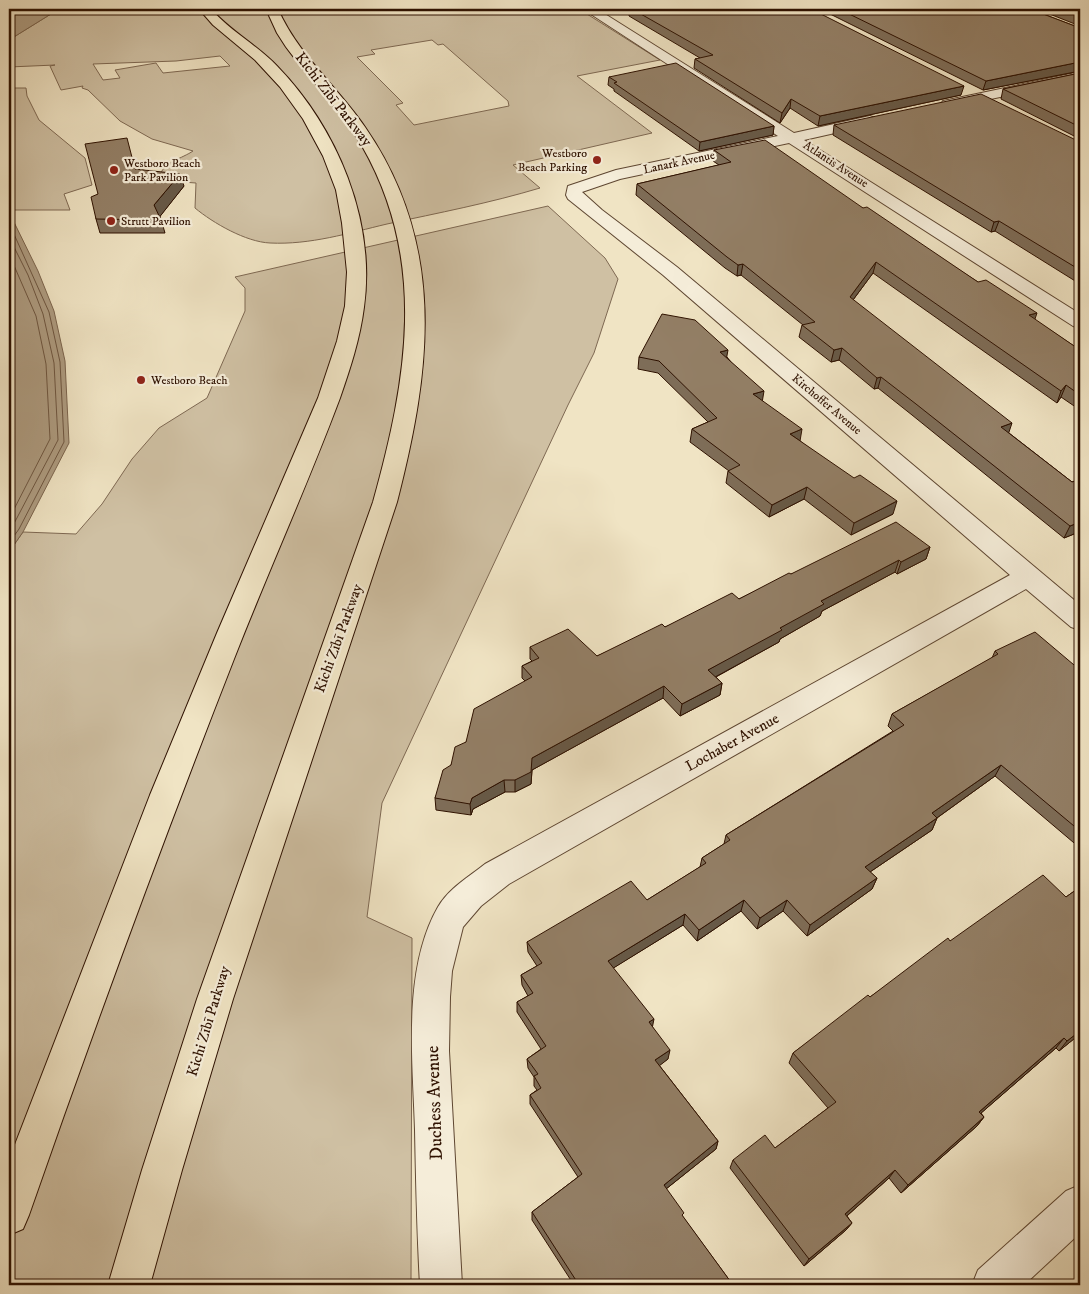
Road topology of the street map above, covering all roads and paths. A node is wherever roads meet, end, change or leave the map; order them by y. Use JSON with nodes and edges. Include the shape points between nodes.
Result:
{"nodes":[{"id":1,"x":205,"y":9,"type":"edge"},
{"id":2,"x":272,"y":9,"type":"edge"},
{"id":3,"x":590,"y":9,"type":"edge"},
{"id":4,"x":1080,"y":76,"type":"edge"},
{"id":5,"x":961,"y":87,"type":"edge"},
{"id":6,"x":980,"y":97,"type":"junction"},
{"id":7,"x":997,"y":106,"type":"edge"},
{"id":8,"x":931,"y":107,"type":"edge"},
{"id":9,"x":883,"y":118,"type":"edge"},
{"id":10,"x":794,"y":138,"type":"junction"},
{"id":11,"x":574,"y":190,"type":"joint"},
{"id":12,"x":1080,"y":322,"type":"edge"},
{"id":13,"x":1028,"y":576,"type":"junction"},
{"id":14,"x":1080,"y":620,"type":"edge"},
{"id":15,"x":448,"y":922,"type":"joint"},
{"id":16,"x":1080,"y":1205,"type":"edge"},
{"id":17,"x":9,"y":1215,"type":"edge"},
{"id":18,"x":128,"y":1285,"type":"edge"},
{"id":19,"x":441,"y":1285,"type":"edge"},
{"id":20,"x":994,"y":1285,"type":"edge"}],
"edges":[{"from":1,"to":17,"type":"highway","name":"Kichi Zībī Parkway","via":[[219,25],[270,66],[301,107],[337,168],[344,189],[357,276],[352,320],[314,437],[160,810]]},
{"from":2,"to":18,"type":"highway","name":"Kichi Zībī Parkway","via":[[293,47],[364,133],[404,228],[413,276],[414,344],[406,417],[374,538],[218,986]]},
{"from":3,"to":10,"type":"street","name":"Atlantis Avenue"},
{"from":4,"to":6,"type":"street"},
{"from":5,"to":6,"type":"street"},
{"from":6,"to":7,"type":"street"},
{"from":6,"to":8,"type":"street"},
{"from":9,"to":10,"type":"street","name":"Lanark Avenue"},
{"from":10,"to":11,"type":"street","name":"Lanark Avenue","via":[[616,175]]},
{"from":10,"to":12,"type":"street","name":"Atlantis Avenue"},
{"from":11,"to":13,"type":"street","name":"Kirchoffer Avenue","via":[[578,199],[670,270]]},
{"from":13,"to":14,"type":"street","name":"Kirchoffer Avenue"},
{"from":13,"to":15,"type":"street","name":"Lochaber Avenue","via":[[497,874],[461,904]]},
{"from":15,"to":19,"type":"street","name":"Duchess Avenue","via":[[440,946],[432,996],[432,1085]]},
{"from":16,"to":20,"type":"street"}]}
